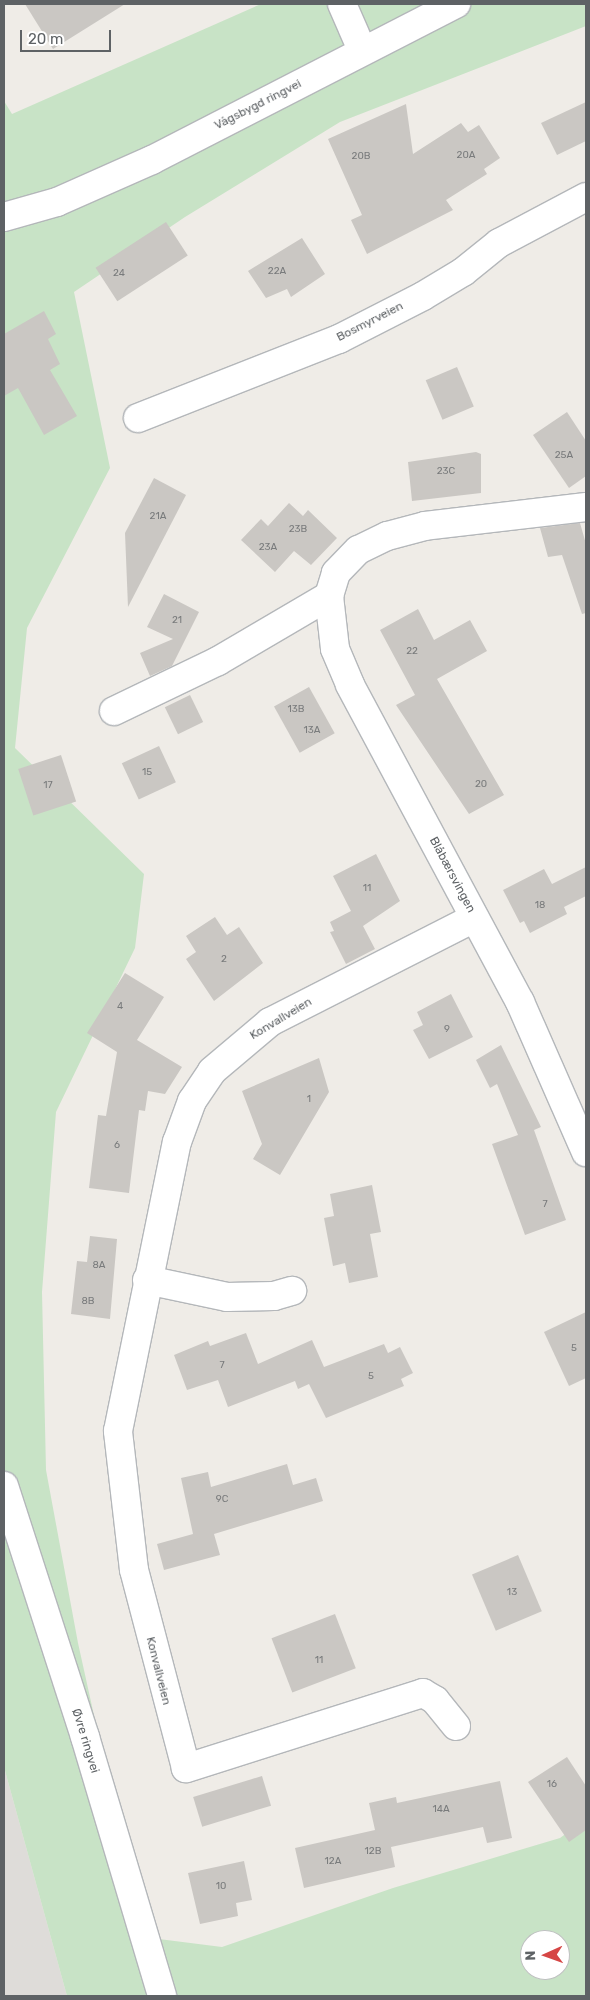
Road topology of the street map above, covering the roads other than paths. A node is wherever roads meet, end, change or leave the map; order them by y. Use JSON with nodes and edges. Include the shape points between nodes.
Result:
{"nodes":[{"id":1,"x":342,"y":4,"type":"edge"},
{"id":2,"x":456,"y":4,"type":"edge"},
{"id":3,"x":362,"y":50,"type":"junction"},
{"id":4,"x":586,"y":196,"type":"edge"},
{"id":5,"x":57,"y":202,"type":"junction"},
{"id":6,"x":4,"y":217,"type":"edge"},
{"id":7,"x":4,"y":233,"type":"edge"},
{"id":8,"x":138,"y":418,"type":"dead end"},
{"id":9,"x":586,"y":507,"type":"edge"},
{"id":10,"x":329,"y":596,"type":"junction"},
{"id":11,"x":114,"y":711,"type":"dead end"},
{"id":12,"x":474,"y":918,"type":"junction"},
{"id":13,"x":586,"y":1152,"type":"edge"},
{"id":14,"x":147,"y":1280,"type":"junction"},
{"id":15,"x":292,"y":1291,"type":"dead end"},
{"id":16,"x":4,"y":1486,"type":"edge"},
{"id":17,"x":456,"y":1726,"type":"dead end"},
{"id":18,"x":162,"y":1996,"type":"edge"}],
"edges":[{"from":1,"to":3,"type":"street"},
{"from":2,"to":3,"type":"street","name":"Vågsbygd ringvei"},
{"from":3,"to":5,"type":"street","name":"Vågsbygd ringvei","via":[[152,160]]},
{"from":4,"to":8,"type":"street","name":"Bosmyrveien","via":[[498,242],[463,272],[356,330],[282,363],[233,378]]},
{"from":5,"to":6,"type":"street","name":"Vågsbygd ringvei"},
{"from":5,"to":7,"type":"street","name":"Vågsbygd ringvei","via":[[34,222]]},
{"from":9,"to":10,"type":"street","name":"Blåbærsvingen","via":[[425,526],[388,536],[358,550],[336,574]]},
{"from":10,"to":11,"type":"street","via":[[218,661]]},
{"from":10,"to":12,"type":"street","name":"Blåbærsvingen","via":[[335,649],[350,685]]},
{"from":12,"to":13,"type":"street","name":"Blåbærsvingen","via":[[539,1039]]},
{"from":12,"to":14,"type":"street","name":"Konvallveien","via":[[270,1022],[212,1071],[192,1101],[177,1142]]},
{"from":14,"to":15,"type":"street","via":[[227,1297],[274,1296]]},
{"from":14,"to":17,"type":"street","name":"Konvallveien","via":[[118,1431],[119,1466],[142,1607],[186,1768],[423,1693],[435,1700]]},
{"from":16,"to":18,"type":"street","name":"Øvre ringvei","via":[[85,1737]]}]}
